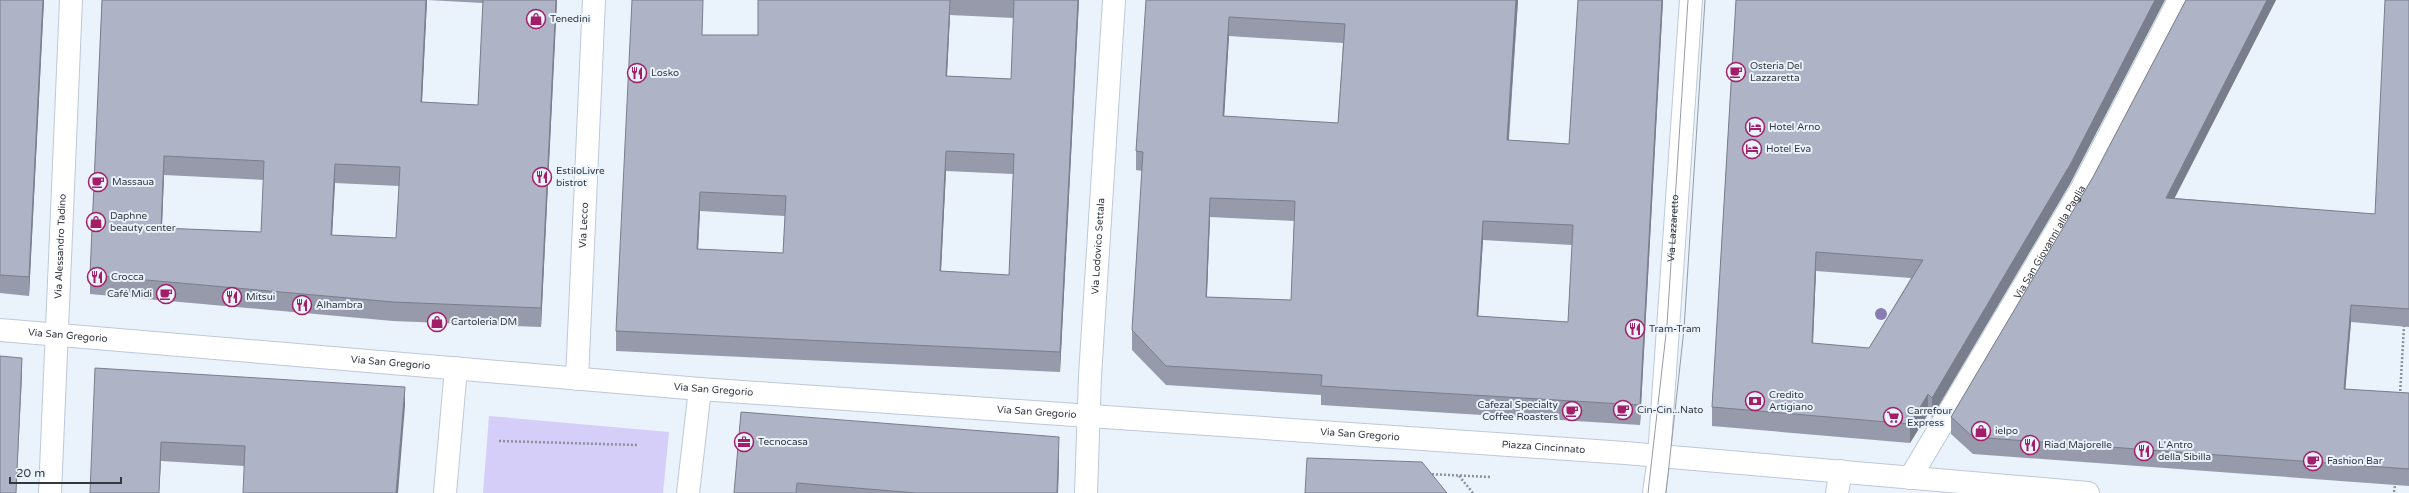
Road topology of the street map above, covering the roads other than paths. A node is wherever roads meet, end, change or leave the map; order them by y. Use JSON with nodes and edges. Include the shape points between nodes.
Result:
{"nodes":[{"id":1,"x":71,"y":0,"type":"edge"},
{"id":2,"x":594,"y":0,"type":"edge"},
{"id":3,"x":1114,"y":0,"type":"edge"},
{"id":4,"x":1691,"y":0,"type":"edge"},
{"id":5,"x":2179,"y":0,"type":"edge"},
{"id":6,"x":0,"y":330,"type":"edge"},
{"id":7,"x":58,"y":335,"type":"junction"},
{"id":8,"x":456,"y":368,"type":"junction"},
{"id":9,"x":577,"y":378,"type":"junction"},
{"id":10,"x":700,"y":389,"type":"junction"},
{"id":11,"x":1088,"y":415,"type":"junction"},
{"id":12,"x":1429,"y":440,"type":"joint"},
{"id":13,"x":1659,"y":457,"type":"junction"},
{"id":14,"x":1841,"y":470,"type":"junction"},
{"id":15,"x":1910,"y":478,"type":"junction"},
{"id":16,"x":50,"y":493,"type":"edge"},
{"id":17,"x":445,"y":493,"type":"edge"},
{"id":18,"x":688,"y":493,"type":"edge"},
{"id":19,"x":1086,"y":493,"type":"edge"},
{"id":20,"x":1654,"y":493,"type":"edge"},
{"id":21,"x":1838,"y":493,"type":"edge"},
{"id":22,"x":2088,"y":493,"type":"edge"}],
"edges":[{"from":1,"to":7,"type":"street","name":"Via Alessandro Tadino"},
{"from":2,"to":9,"type":"street","name":"Via Lecco"},
{"from":3,"to":11,"type":"street","name":"Via Lodovico Settala"},
{"from":4,"to":13,"type":"street","name":"Via Lazzaretto"},
{"from":5,"to":15,"type":"street","name":"Via San Giovanni alla Paglia","via":[[2082,188]]},
{"from":6,"to":7,"type":"street","name":"Via San Gregorio"},
{"from":7,"to":8,"type":"street","name":"Via San Gregorio"},
{"from":7,"to":16,"type":"street","name":"Via Alessandro Tadino"},
{"from":8,"to":9,"type":"street","name":"Via San Gregorio"},
{"from":8,"to":17,"type":"street"},
{"from":9,"to":10,"type":"street","name":"Via San Gregorio"},
{"from":10,"to":11,"type":"street","name":"Via San Gregorio"},
{"from":10,"to":18,"type":"street"},
{"from":11,"to":12,"type":"street","name":"Via San Gregorio"},
{"from":11,"to":19,"type":"street","name":"Via Lodovico Settala"},
{"from":12,"to":13,"type":"street","name":"Piazza Cincinnato"},
{"from":13,"to":14,"type":"street","name":"Piazza Cincinnato"},
{"from":13,"to":20,"type":"street"},
{"from":14,"to":15,"type":"street","name":"Piazza Cincinnato"},
{"from":14,"to":21,"type":"street"},
{"from":15,"to":22,"type":"street"}]}
